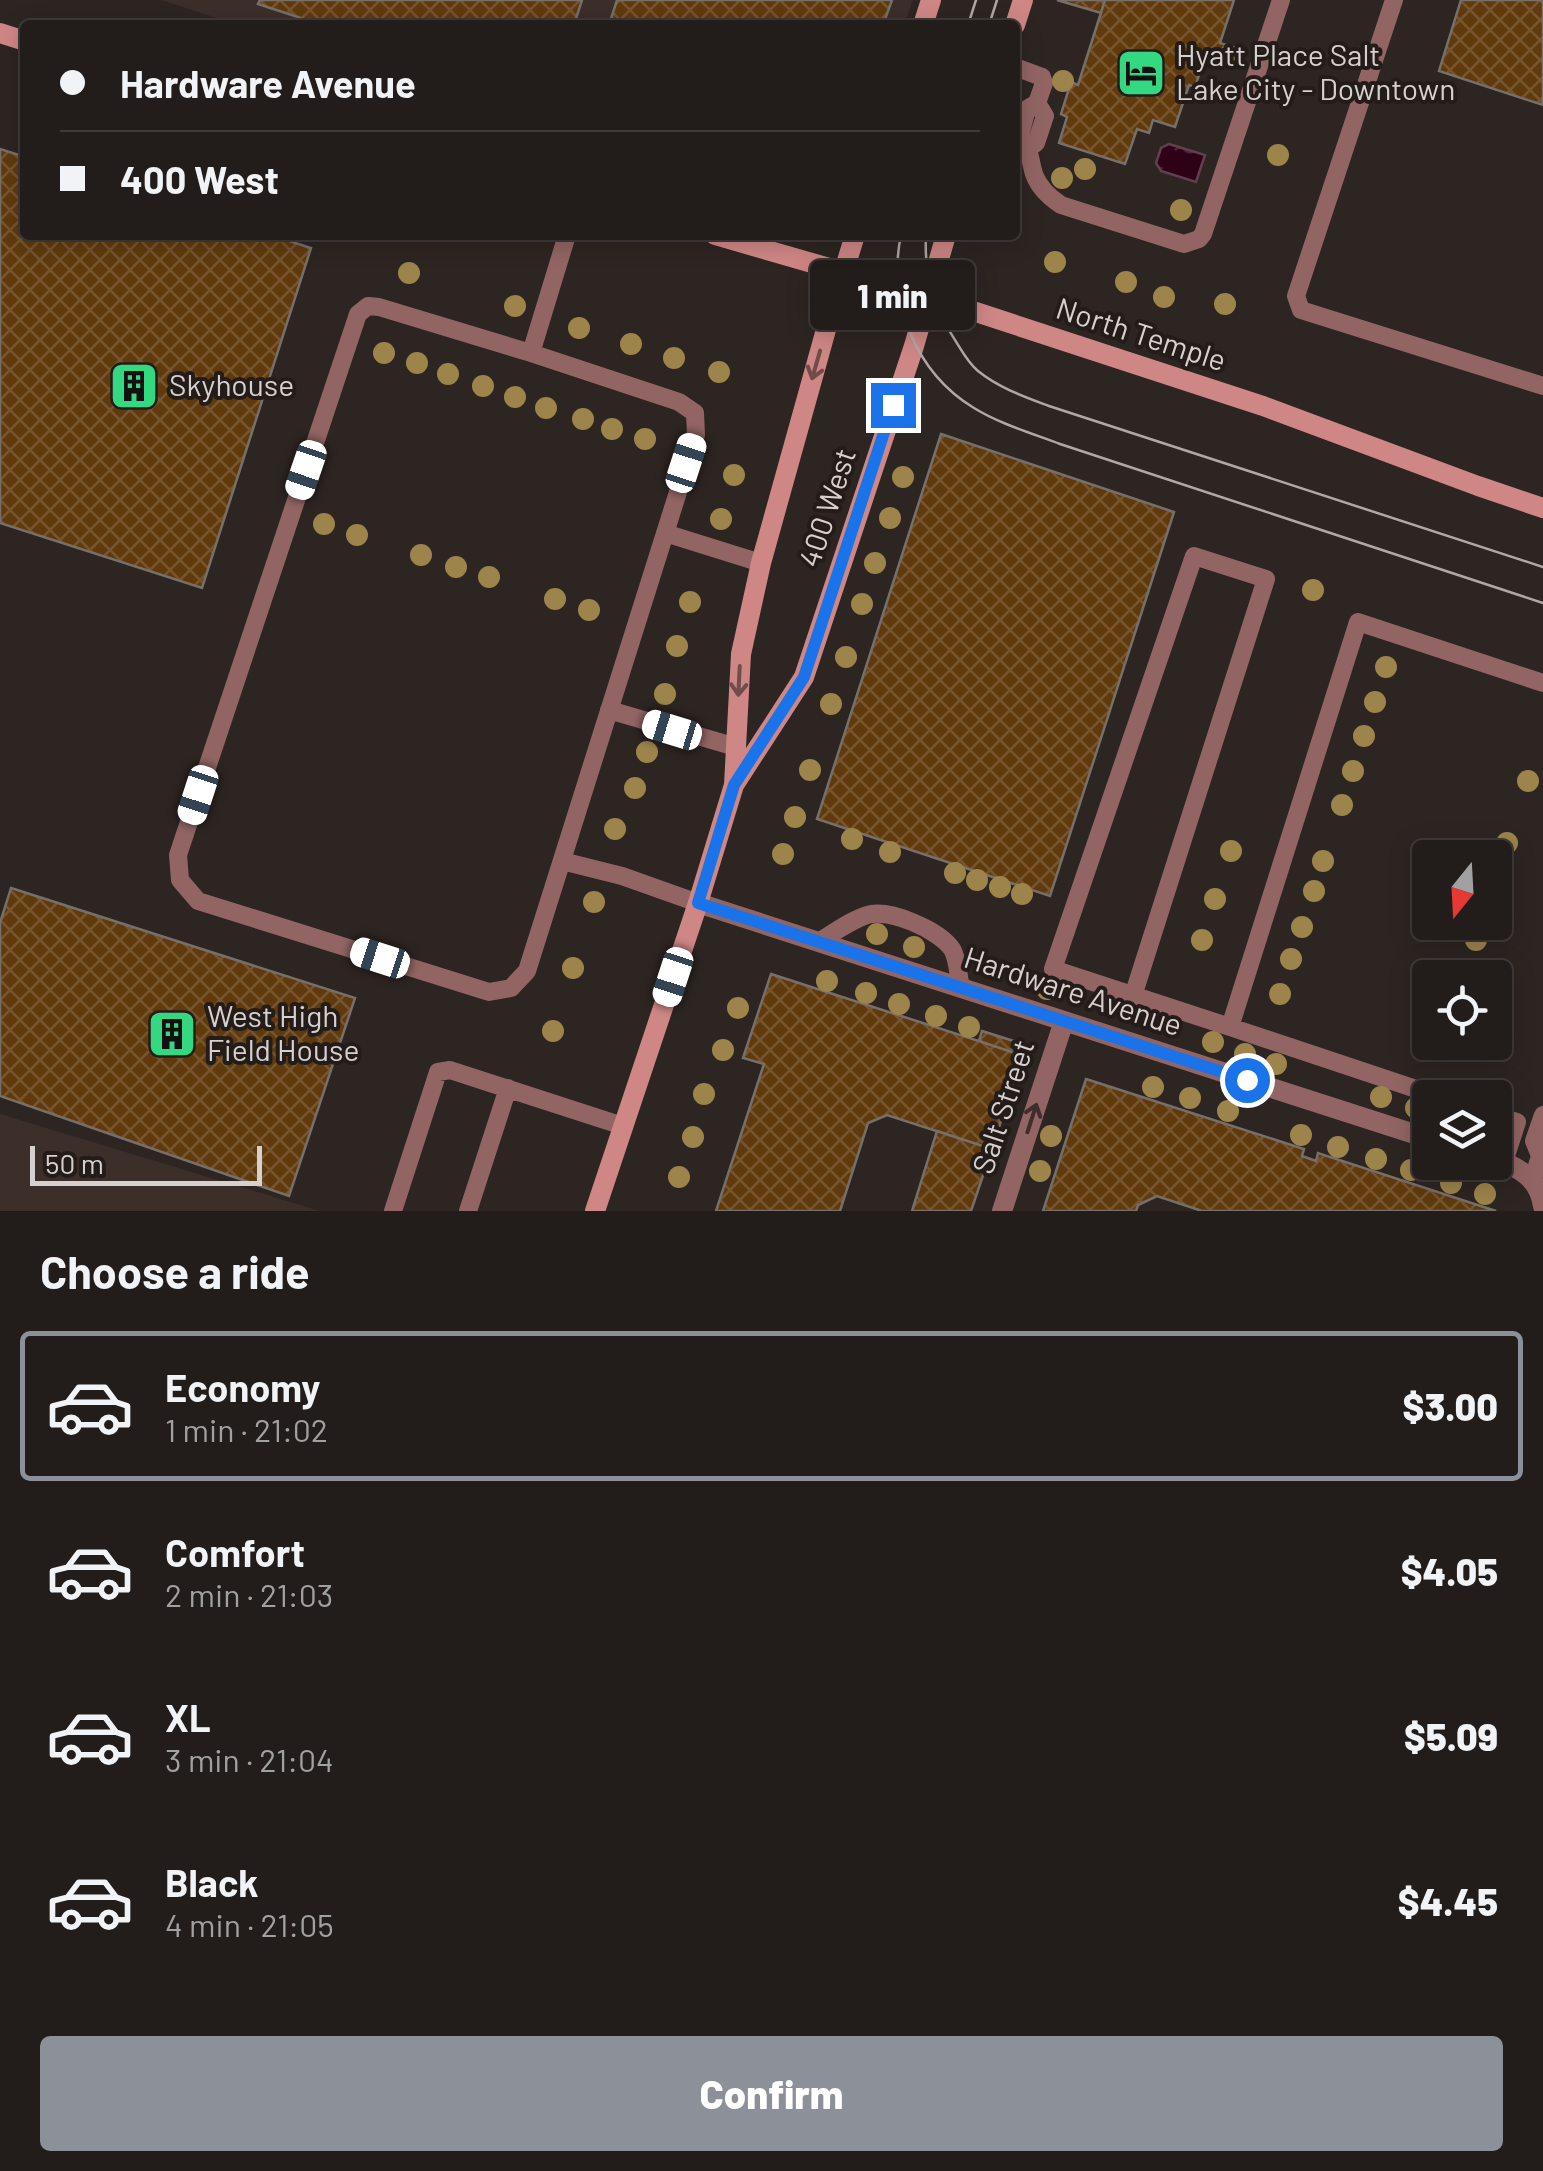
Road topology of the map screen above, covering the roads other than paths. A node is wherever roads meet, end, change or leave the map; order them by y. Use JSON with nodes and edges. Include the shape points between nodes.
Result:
{"nodes":[{"id":1,"x":1280,"y":0,"type":"edge"},
{"id":2,"x":1394,"y":0,"type":"edge"},
{"id":3,"x":1020,"y":69,"type":"edge"},
{"id":4,"x":565,"y":240,"type":"edge"},
{"id":5,"x":733,"y":240,"type":"edge"},
{"id":6,"x":854,"y":240,"type":"edge"},
{"id":7,"x":945,"y":240,"type":"edge"},
{"id":8,"x":844,"y":272,"type":"junction"},
{"id":9,"x":928,"y":297,"type":"junction"},
{"id":10,"x":531,"y":353,"type":"junction"},
{"id":11,"x":1543,"y":386,"type":"edge"},
{"id":12,"x":1543,"y":508,"type":"edge"},
{"id":13,"x":665,"y":533,"type":"junction"},
{"id":14,"x":761,"y":563,"type":"junction"},
{"id":15,"x":1543,"y":684,"type":"edge"},
{"id":16,"x":609,"y":710,"type":"junction"},
{"id":17,"x":736,"y":747,"type":"junction"},
{"id":18,"x":734,"y":785,"type":"junction"},
{"id":19,"x":562,"y":861,"type":"junction"},
{"id":20,"x":698,"y":903,"type":"junction"},
{"id":21,"x":819,"y":942,"type":"junction"},
{"id":22,"x":960,"y":988,"type":"junction"},
{"id":23,"x":1133,"y":996,"type":"junction"},
{"id":24,"x":1064,"y":1021,"type":"junction"},
{"id":25,"x":1230,"y":1027,"type":"junction"},
{"id":26,"x":508,"y":1088,"type":"junction"},
{"id":27,"x":1412,"y":1088,"type":"edge"},
{"id":28,"x":1543,"y":1115,"type":"edge"},
{"id":29,"x":624,"y":1126,"type":"junction"},
{"id":30,"x":1412,"y":1132,"type":"edge"},
{"id":31,"x":1542,"y":1155,"type":"edge"},
{"id":32,"x":1512,"y":1168,"type":"edge"},
{"id":33,"x":1533,"y":1179,"type":"junction"},
{"id":34,"x":1543,"y":1208,"type":"edge"},
{"id":35,"x":393,"y":1211,"type":"edge"},
{"id":36,"x":468,"y":1211,"type":"edge"},
{"id":37,"x":595,"y":1211,"type":"edge"},
{"id":38,"x":1002,"y":1211,"type":"edge"}],
"edges":[{"from":1,"to":3,"type":"lane","via":[[1203,234],[1184,244],[1061,205],[1040,186],[1029,148],[1045,116],[1037,103],[1044,83]]},
{"from":2,"to":11,"type":"lane","via":[[1296,296],[1300,310]]},
{"from":4,"to":10,"type":"lane"},
{"from":5,"to":8,"type":"street","name":"North Temple"},
{"from":6,"to":8,"type":"street","name":"400 West"},
{"from":7,"to":9,"type":"street","name":"400 West"},
{"from":8,"to":9,"type":"street","name":"North Temple"},
{"from":8,"to":14,"type":"street","name":"400 West","one_way":true},
{"from":9,"to":12,"type":"street","name":"North Temple","via":[[1262,406]]},
{"from":9,"to":18,"type":"street","name":"400 West","via":[[804,677]]},
{"from":10,"to":13,"type":"lane","via":[[695,413],[696,435]]},
{"from":10,"to":19,"type":"lane","via":[[379,307],[358,314],[178,855],[180,880],[198,900],[489,992],[511,988],[527,972]]},
{"from":13,"to":14,"type":"lane"},
{"from":13,"to":16,"type":"lane"},
{"from":14,"to":17,"type":"street","name":"400 West","one_way":true,"via":[[741,654]]},
{"from":15,"to":25,"type":"lane","via":[[1358,622]]},
{"from":16,"to":17,"type":"lane"},
{"from":16,"to":19,"type":"lane"},
{"from":17,"to":18,"type":"street","name":"400 West"},
{"from":18,"to":20,"type":"street","name":"400 West"},
{"from":19,"to":20,"type":"lane"},
{"from":20,"to":21,"type":"street","name":"Hardware Avenue"},
{"from":20,"to":29,"type":"street","name":"400 West"},
{"from":21,"to":22,"type":"street","name":"Hardware Avenue"},
{"from":21,"to":22,"type":"lane","via":[[872,913],[926,927],[954,952]]},
{"from":22,"to":24,"type":"street","name":"Hardware Avenue"},
{"from":23,"to":23,"type":"lane","via":[[1053,968],[1194,556],[1266,579]]},
{"from":23,"to":25,"type":"lane"},
{"from":24,"to":30,"type":"street","name":"Hardware Avenue"},
{"from":38,"to":24,"type":"street","name":"Salt Street","one_way":true},
{"from":25,"to":27,"type":"lane"},
{"from":26,"to":29,"type":"lane"},
{"from":26,"to":35,"type":"lane","via":[[438,1072]]},
{"from":26,"to":36,"type":"lane"},
{"from":28,"to":31,"type":"lane","via":[[1534,1141]]},
{"from":29,"to":37,"type":"street","name":"400 West"},
{"from":31,"to":33,"type":"lane"},
{"from":32,"to":33,"type":"street"},
{"from":33,"to":34,"type":"street"}]}
